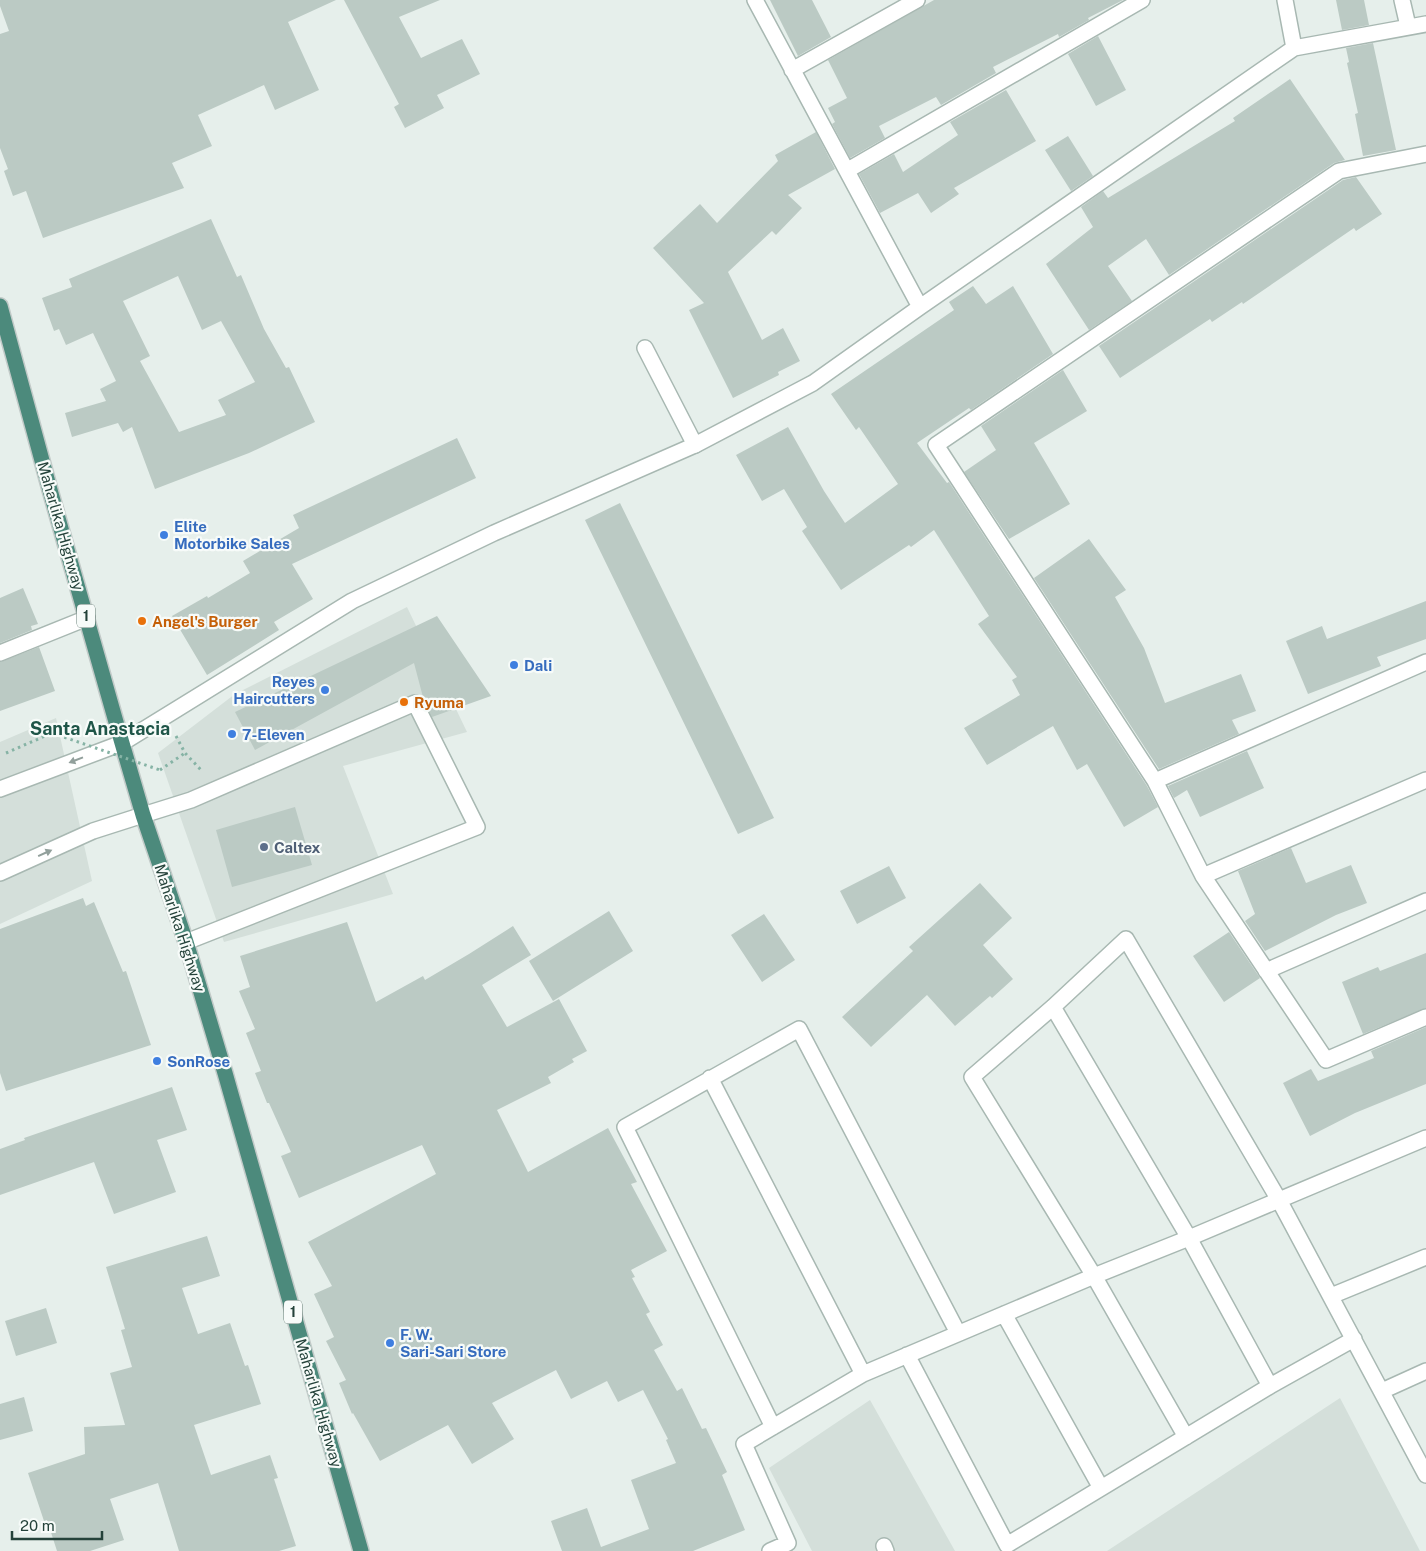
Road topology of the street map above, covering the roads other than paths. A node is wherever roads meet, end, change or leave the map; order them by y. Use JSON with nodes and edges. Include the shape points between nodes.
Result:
{"nodes":[{"id":1,"x":755,"y":0,"type":"edge"},
{"id":2,"x":917,"y":0,"type":"edge"},
{"id":3,"x":1142,"y":0,"type":"edge"},
{"id":4,"x":1285,"y":0,"type":"edge"},
{"id":5,"x":1402,"y":0,"type":"edge"},
{"id":6,"x":1426,"y":24,"type":"edge"},
{"id":7,"x":1408,"y":26,"type":"junction"},
{"id":8,"x":1294,"y":48,"type":"junction"},
{"id":9,"x":792,"y":70,"type":"junction"},
{"id":10,"x":1426,"y":154,"type":"edge"},
{"id":11,"x":848,"y":170,"type":"junction"},
{"id":12,"x":0,"y":306,"type":"edge"},
{"id":13,"x":920,"y":306,"type":"junction"},
{"id":14,"x":645,"y":348,"type":"dead end"},
{"id":15,"x":695,"y":446,"type":"junction"},
{"id":16,"x":87,"y":618,"type":"junction"},
{"id":17,"x":0,"y":653,"type":"edge"},
{"id":18,"x":1426,"y":662,"type":"edge"},
{"id":19,"x":122,"y":743,"type":"junction"},
{"id":20,"x":1426,"y":780,"type":"edge"},
{"id":21,"x":1155,"y":781,"type":"junction"},
{"id":22,"x":0,"y":789,"type":"edge"},
{"id":23,"x":143,"y":815,"type":"junction"},
{"id":24,"x":0,"y":873,"type":"edge"},
{"id":25,"x":1203,"y":876,"type":"junction"},
{"id":26,"x":1426,"y":901,"type":"edge"},
{"id":27,"x":186,"y":942,"type":"junction"},
{"id":28,"x":1266,"y":971,"type":"junction"},
{"id":29,"x":1053,"y":1007,"type":"junction"},
{"id":30,"x":1426,"y":1017,"type":"edge"},
{"id":31,"x":710,"y":1078,"type":"junction"},
{"id":32,"x":1426,"y":1138,"type":"edge"},
{"id":33,"x":1279,"y":1200,"type":"junction"},
{"id":34,"x":1189,"y":1238,"type":"junction"},
{"id":35,"x":1426,"y":1257,"type":"edge"},
{"id":36,"x":1094,"y":1276,"type":"junction"},
{"id":37,"x":1331,"y":1296,"type":"junction"},
{"id":38,"x":1004,"y":1314,"type":"junction"},
{"id":39,"x":958,"y":1333,"type":"junction"},
{"id":40,"x":1354,"y":1339,"type":"junction"},
{"id":41,"x":907,"y":1355,"type":"junction"},
{"id":42,"x":1426,"y":1371,"type":"edge"},
{"id":43,"x":863,"y":1374,"type":"junction"},
{"id":44,"x":1270,"y":1386,"type":"junction"},
{"id":45,"x":1382,"y":1391,"type":"junction"},
{"id":46,"x":773,"y":1427,"type":"junction"},
{"id":47,"x":1186,"y":1437,"type":"junction"},
{"id":48,"x":1426,"y":1475,"type":"edge"},
{"id":49,"x":1101,"y":1488,"type":"junction"},
{"id":50,"x":361,"y":1551,"type":"edge"},
{"id":51,"x":770,"y":1551,"type":"edge"}],
"edges":[{"from":1,"to":9,"type":"street"},
{"from":2,"to":9,"type":"street"},
{"from":3,"to":11,"type":"street"},
{"from":4,"to":8,"type":"street"},
{"from":5,"to":7,"type":"street"},
{"from":6,"to":7,"type":"street"},
{"from":7,"to":8,"type":"street"},
{"from":8,"to":13,"type":"street"},
{"from":9,"to":11,"type":"street"},
{"from":10,"to":21,"type":"street","via":[[1340,171],[936,446]]},
{"from":11,"to":13,"type":"street"},
{"from":12,"to":16,"type":"highway","name":"Maharlika Highway","number":"1"},
{"from":13,"to":15,"type":"street","via":[[813,383]]},
{"from":14,"to":15,"type":"street"},
{"from":15,"to":19,"type":"street","via":[[494,533],[352,601]]},
{"from":16,"to":17,"type":"street"},
{"from":16,"to":19,"type":"highway","name":"Maharlika Highway","number":"1"},
{"from":18,"to":21,"type":"street"},
{"from":19,"to":22,"type":"street","one_way":true},
{"from":19,"to":23,"type":"highway","name":"Maharlika Highway","number":"1"},
{"from":20,"to":25,"type":"street"},
{"from":21,"to":25,"type":"street"},
{"from":24,"to":23,"type":"street","one_way":true,"via":[[93,831]]},
{"from":23,"to":27,"type":"highway","name":"Maharlika Highway","number":"1"},
{"from":23,"to":27,"type":"street","via":[[191,800],[414,703],[477,827]]},
{"from":25,"to":28,"type":"street"},
{"from":26,"to":28,"type":"street"},
{"from":27,"to":50,"type":"highway","name":"Maharlika Highway","number":"1"},
{"from":28,"to":30,"type":"street","via":[[1326,1060]]},
{"from":29,"to":33,"type":"street","via":[[1126,940]]},
{"from":29,"to":34,"type":"street"},
{"from":29,"to":36,"type":"street","via":[[972,1077]]},
{"from":31,"to":39,"type":"street","via":[[799,1029]]},
{"from":31,"to":43,"type":"street"},
{"from":31,"to":46,"type":"street","via":[[625,1127]]},
{"from":32,"to":33,"type":"street"},
{"from":33,"to":34,"type":"street"},
{"from":33,"to":37,"type":"street"},
{"from":34,"to":36,"type":"street"},
{"from":34,"to":44,"type":"street"},
{"from":35,"to":37,"type":"street"},
{"from":36,"to":38,"type":"street"},
{"from":36,"to":47,"type":"street"},
{"from":37,"to":40,"type":"street"},
{"from":38,"to":39,"type":"street"},
{"from":38,"to":49,"type":"street"},
{"from":39,"to":41,"type":"street"},
{"from":40,"to":44,"type":"street"},
{"from":40,"to":45,"type":"street"},
{"from":41,"to":43,"type":"street"},
{"from":41,"to":49,"type":"street","via":[[1007,1545]]},
{"from":42,"to":45,"type":"street"},
{"from":43,"to":46,"type":"street"},
{"from":44,"to":47,"type":"street"},
{"from":45,"to":48,"type":"street"},
{"from":46,"to":51,"type":"street","via":[[744,1444],[788,1543]]},
{"from":47,"to":49,"type":"street"}]}
